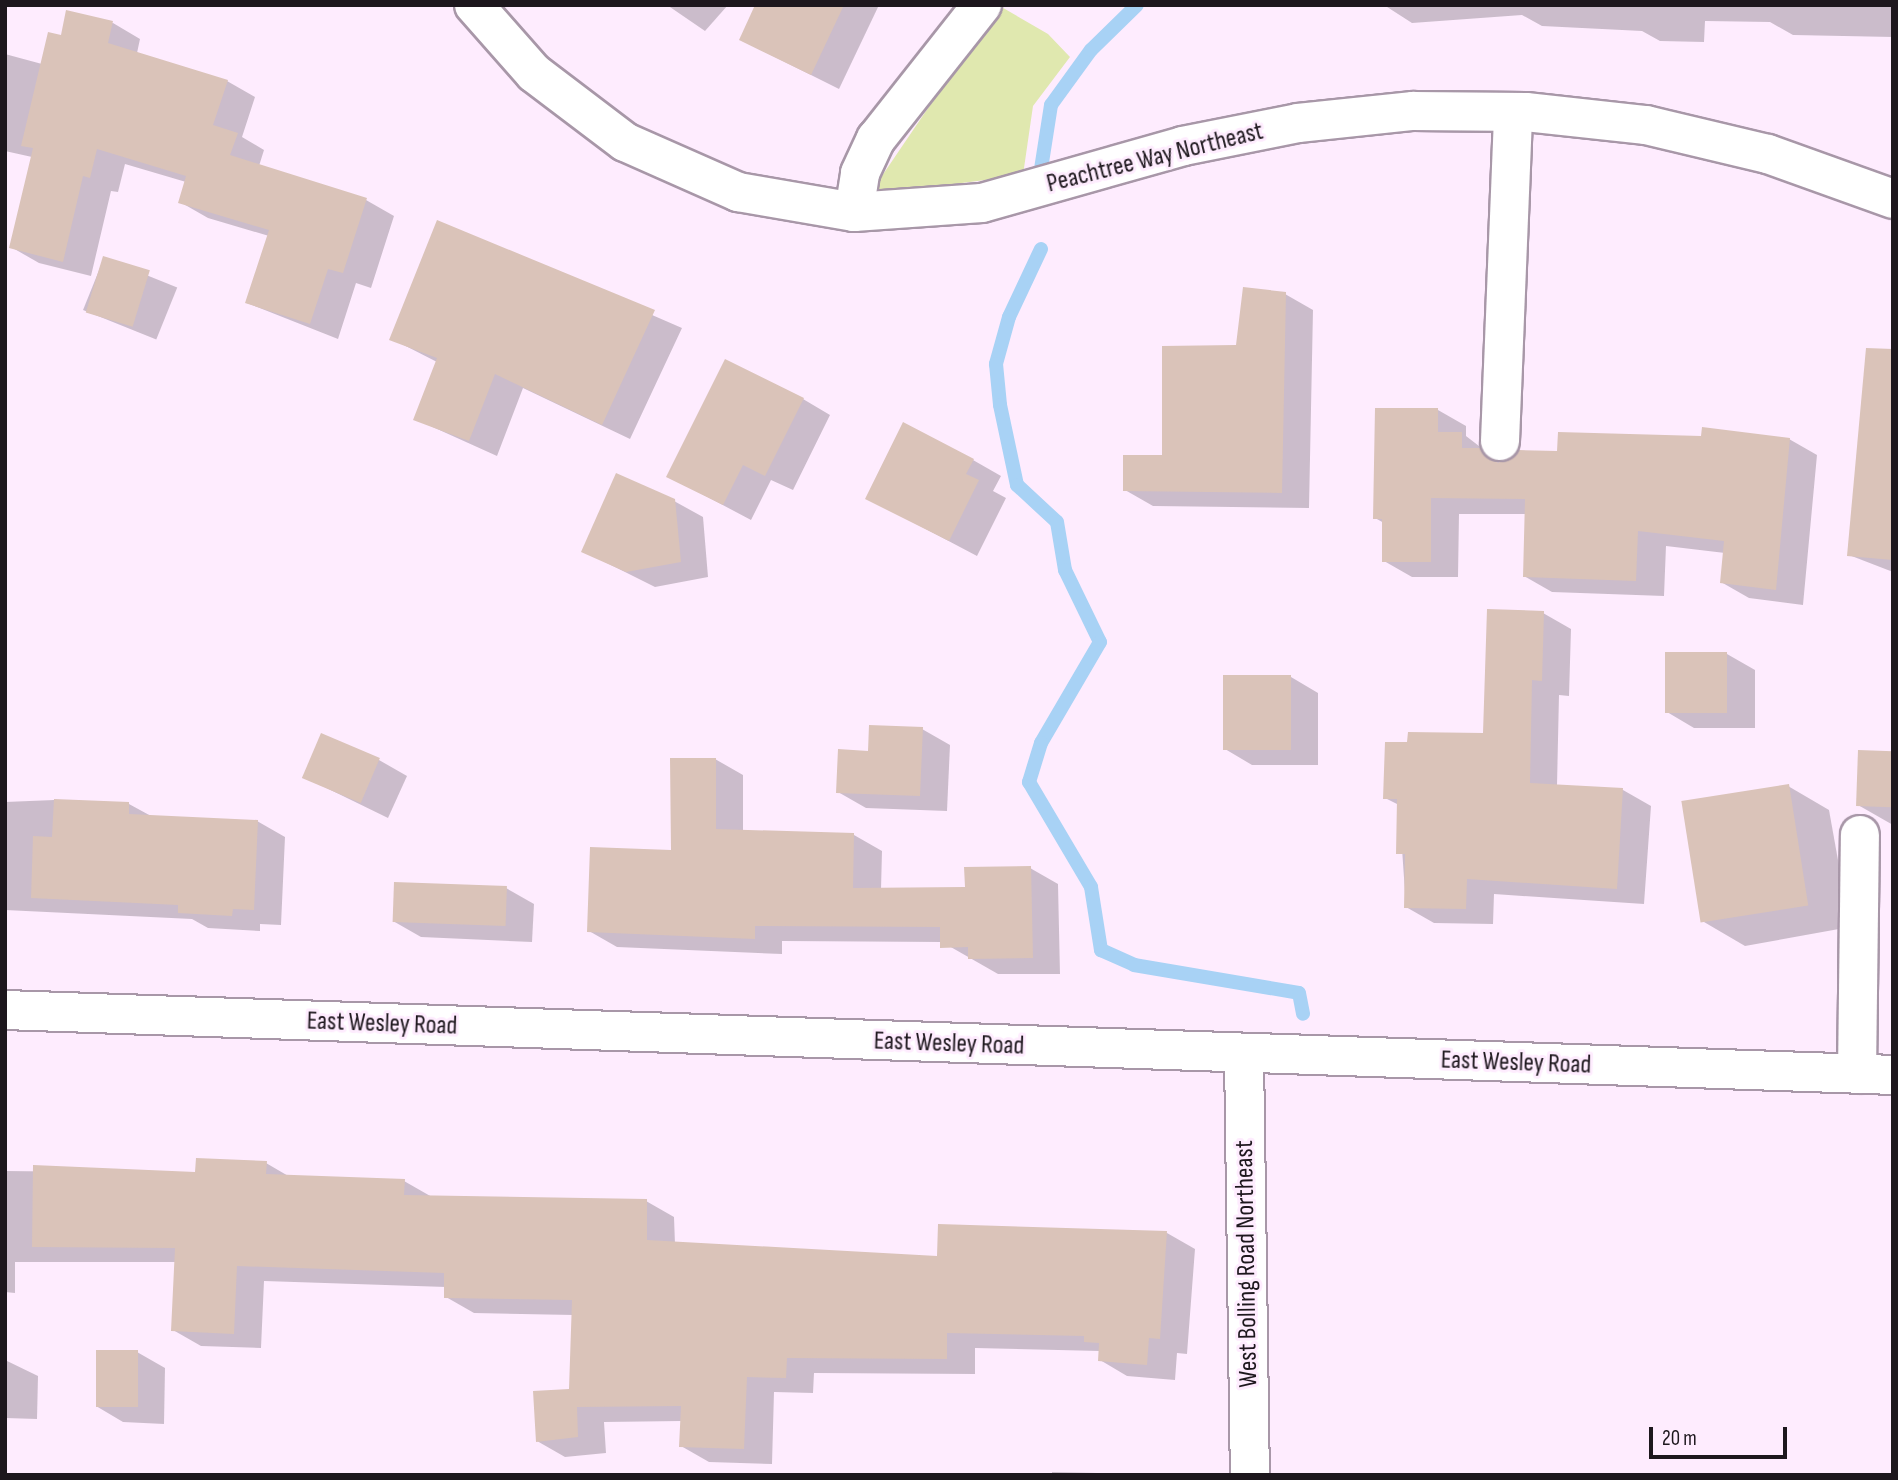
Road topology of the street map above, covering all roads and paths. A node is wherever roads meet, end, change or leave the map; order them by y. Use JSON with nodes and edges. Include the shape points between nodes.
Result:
{"nodes":[{"id":1,"x":474,"y":5,"type":"edge"},
{"id":2,"x":982,"y":5,"type":"edge"},
{"id":3,"x":1513,"y":111,"type":"junction"},
{"id":4,"x":1893,"y":199,"type":"edge"},
{"id":5,"x":855,"y":212,"type":"junction"},
{"id":6,"x":1500,"y":441,"type":"dead end"},
{"id":7,"x":1860,"y":835,"type":"dead end"},
{"id":8,"x":5,"y":1010,"type":"edge"},
{"id":9,"x":1244,"y":1054,"type":"junction"},
{"id":10,"x":1875,"y":1074,"type":"edge"},
{"id":11,"x":1250,"y":1475,"type":"edge"}],
"edges":[{"from":1,"to":5,"type":"street","name":"Peachtree Way Northeast","via":[[534,74],[625,142],[738,192]]},
{"from":2,"to":5,"type":"street","via":[[876,139],[860,173]]},
{"from":3,"to":4,"type":"street","name":"Peachtree Way Northeast","via":[[1700,138],[1768,154]]},
{"from":3,"to":5,"type":"street","name":"Peachtree Way Northeast","via":[[1413,111],[1298,122],[1183,146],[982,203]]},
{"from":3,"to":6,"type":"street"},
{"from":7,"to":10,"type":"street"},
{"from":8,"to":9,"type":"street","name":"East Wesley Road"},
{"from":9,"to":10,"type":"street","name":"East Wesley Road"},
{"from":9,"to":11,"type":"street","name":"West Bolling Road Northeast"}]}
